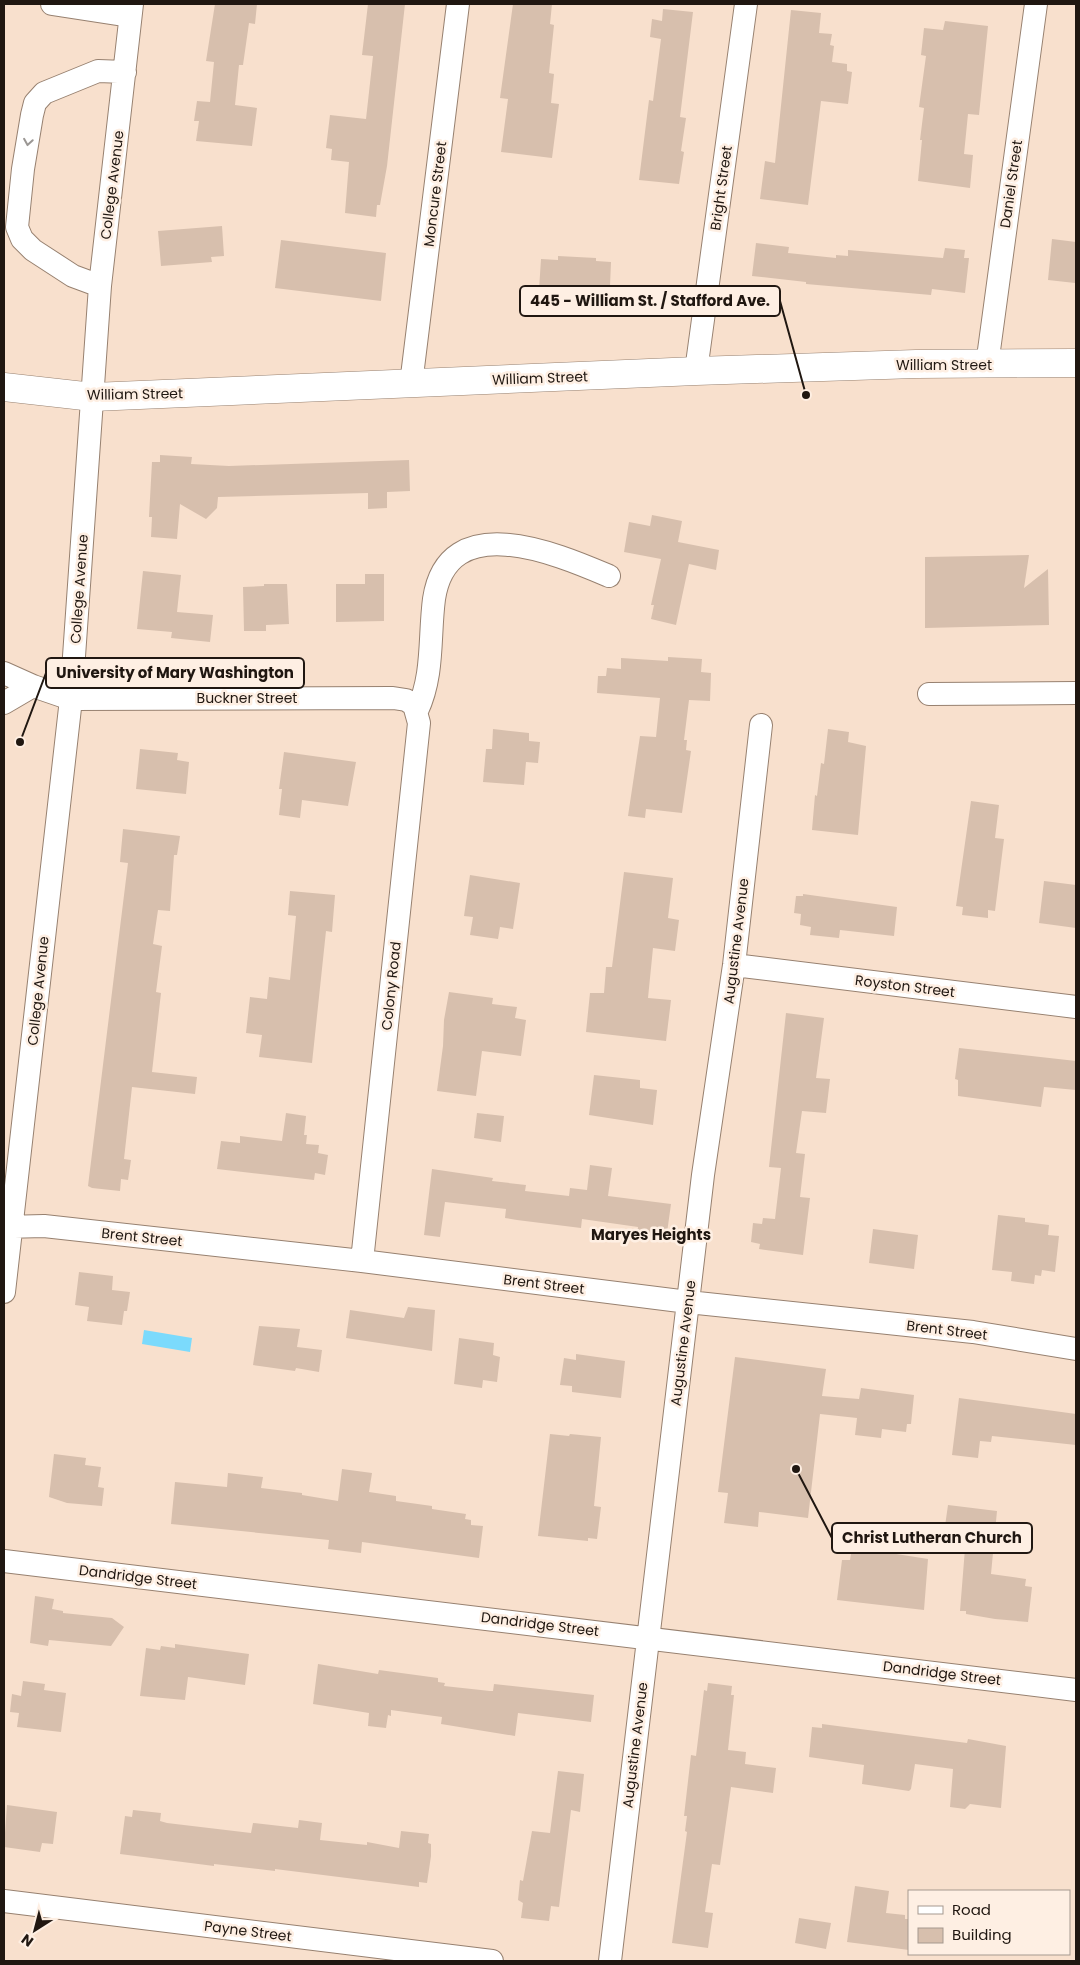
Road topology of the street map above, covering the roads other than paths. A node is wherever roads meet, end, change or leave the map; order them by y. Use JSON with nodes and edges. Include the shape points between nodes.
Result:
{"nodes":[{"id":1,"x":52,"y":4,"type":"edge"},
{"id":2,"x":458,"y":4,"type":"edge"},
{"id":3,"x":746,"y":4,"type":"edge"},
{"id":4,"x":1036,"y":4,"type":"edge"},
{"id":5,"x":131,"y":10,"type":"edge"},
{"id":6,"x":125,"y":72,"type":"junction"},
{"id":7,"x":100,"y":286,"type":"junction"},
{"id":8,"x":1076,"y":363,"type":"edge"},
{"id":9,"x":987,"y":365,"type":"junction"},
{"id":10,"x":696,"y":372,"type":"junction"},
{"id":11,"x":411,"y":384,"type":"junction"},
{"id":12,"x":4,"y":387,"type":"edge"},
{"id":13,"x":93,"y":397,"type":"junction"},
{"id":14,"x":610,"y":576,"type":"dead end"},
{"id":15,"x":4,"y":673,"type":"edge"},
{"id":16,"x":32,"y":686,"type":"junction"},
{"id":17,"x":1076,"y":693,"type":"edge"},
{"id":18,"x":929,"y":694,"type":"dead end"},
{"id":19,"x":71,"y":699,"type":"junction"},
{"id":20,"x":4,"y":703,"type":"edge"},
{"id":21,"x":417,"y":711,"type":"junction"},
{"id":22,"x":761,"y":725,"type":"dead end"},
{"id":23,"x":734,"y":965,"type":"junction"},
{"id":24,"x":1076,"y":1007,"type":"edge"},
{"id":25,"x":6,"y":1225,"type":"edge"},
{"id":26,"x":362,"y":1261,"type":"junction"},
{"id":27,"x":4,"y":1292,"type":"edge"},
{"id":28,"x":688,"y":1302,"type":"junction"},
{"id":29,"x":1076,"y":1349,"type":"edge"},
{"id":30,"x":4,"y":1562,"type":"edge"},
{"id":31,"x":648,"y":1637,"type":"junction"},
{"id":32,"x":1076,"y":1690,"type":"edge"},
{"id":33,"x":4,"y":1900,"type":"edge"},
{"id":34,"x":492,"y":1961,"type":"edge"},
{"id":35,"x":610,"y":1961,"type":"edge"}],
"edges":[{"from":1,"to":5,"type":"street"},
{"from":2,"to":11,"type":"street","name":"Moncure Street"},
{"from":3,"to":10,"type":"street","name":"Bright Street"},
{"from":4,"to":9,"type":"street","name":"Daniel Street"},
{"from":5,"to":6,"type":"street","name":"College Avenue"},
{"from":6,"to":7,"type":"street","name":"College Avenue"},
{"from":6,"to":7,"type":"street","one_way":true,"via":[[98,71],[44,93],[35,103],[23,169],[18,228],[22,239],[73,276]]},
{"from":7,"to":13,"type":"street","name":"College Avenue"},
{"from":8,"to":9,"type":"main road","name":"William Street"},
{"from":9,"to":10,"type":"main road","name":"William Street","via":[[916,364]]},
{"from":10,"to":11,"type":"main road","name":"William Street"},
{"from":11,"to":13,"type":"main road","name":"William Street"},
{"from":12,"to":13,"type":"main road","name":"William Street"},
{"from":13,"to":19,"type":"street","name":"College Avenue"},
{"from":14,"to":21,"type":"street","name":"Colony Road","via":[[570,559],[494,542],[475,546],[458,555],[437,586],[429,675]]},
{"from":15,"to":16,"type":"street","name":"Buckner Street"},
{"from":16,"to":19,"type":"street","name":"Buckner Street"},
{"from":16,"to":20,"type":"street"},
{"from":17,"to":18,"type":"street"},
{"from":19,"to":21,"type":"street","name":"Buckner Street","via":[[394,698],[406,700]]},
{"from":19,"to":25,"type":"street","name":"College Avenue"},
{"from":21,"to":26,"type":"street","name":"Colony Road","via":[[419,723]]},
{"from":22,"to":23,"type":"street","name":"Augustine Avenue"},
{"from":23,"to":24,"type":"street","name":"Royston Street"},
{"from":23,"to":28,"type":"street","name":"Augustine Avenue"},
{"from":25,"to":26,"type":"street","name":"Brent Street","via":[[44,1226]]},
{"from":25,"to":27,"type":"street","name":"College Avenue"},
{"from":26,"to":28,"type":"street","name":"Brent Street"},
{"from":28,"to":29,"type":"street","name":"Brent Street","via":[[973,1332]]},
{"from":28,"to":31,"type":"street","name":"Augustine Avenue"},
{"from":30,"to":31,"type":"street","name":"Dandridge Street"},
{"from":31,"to":32,"type":"street","name":"Dandridge Street"},
{"from":31,"to":35,"type":"street","name":"Augustine Avenue"},
{"from":33,"to":34,"type":"street","name":"Payne Street"}]}
